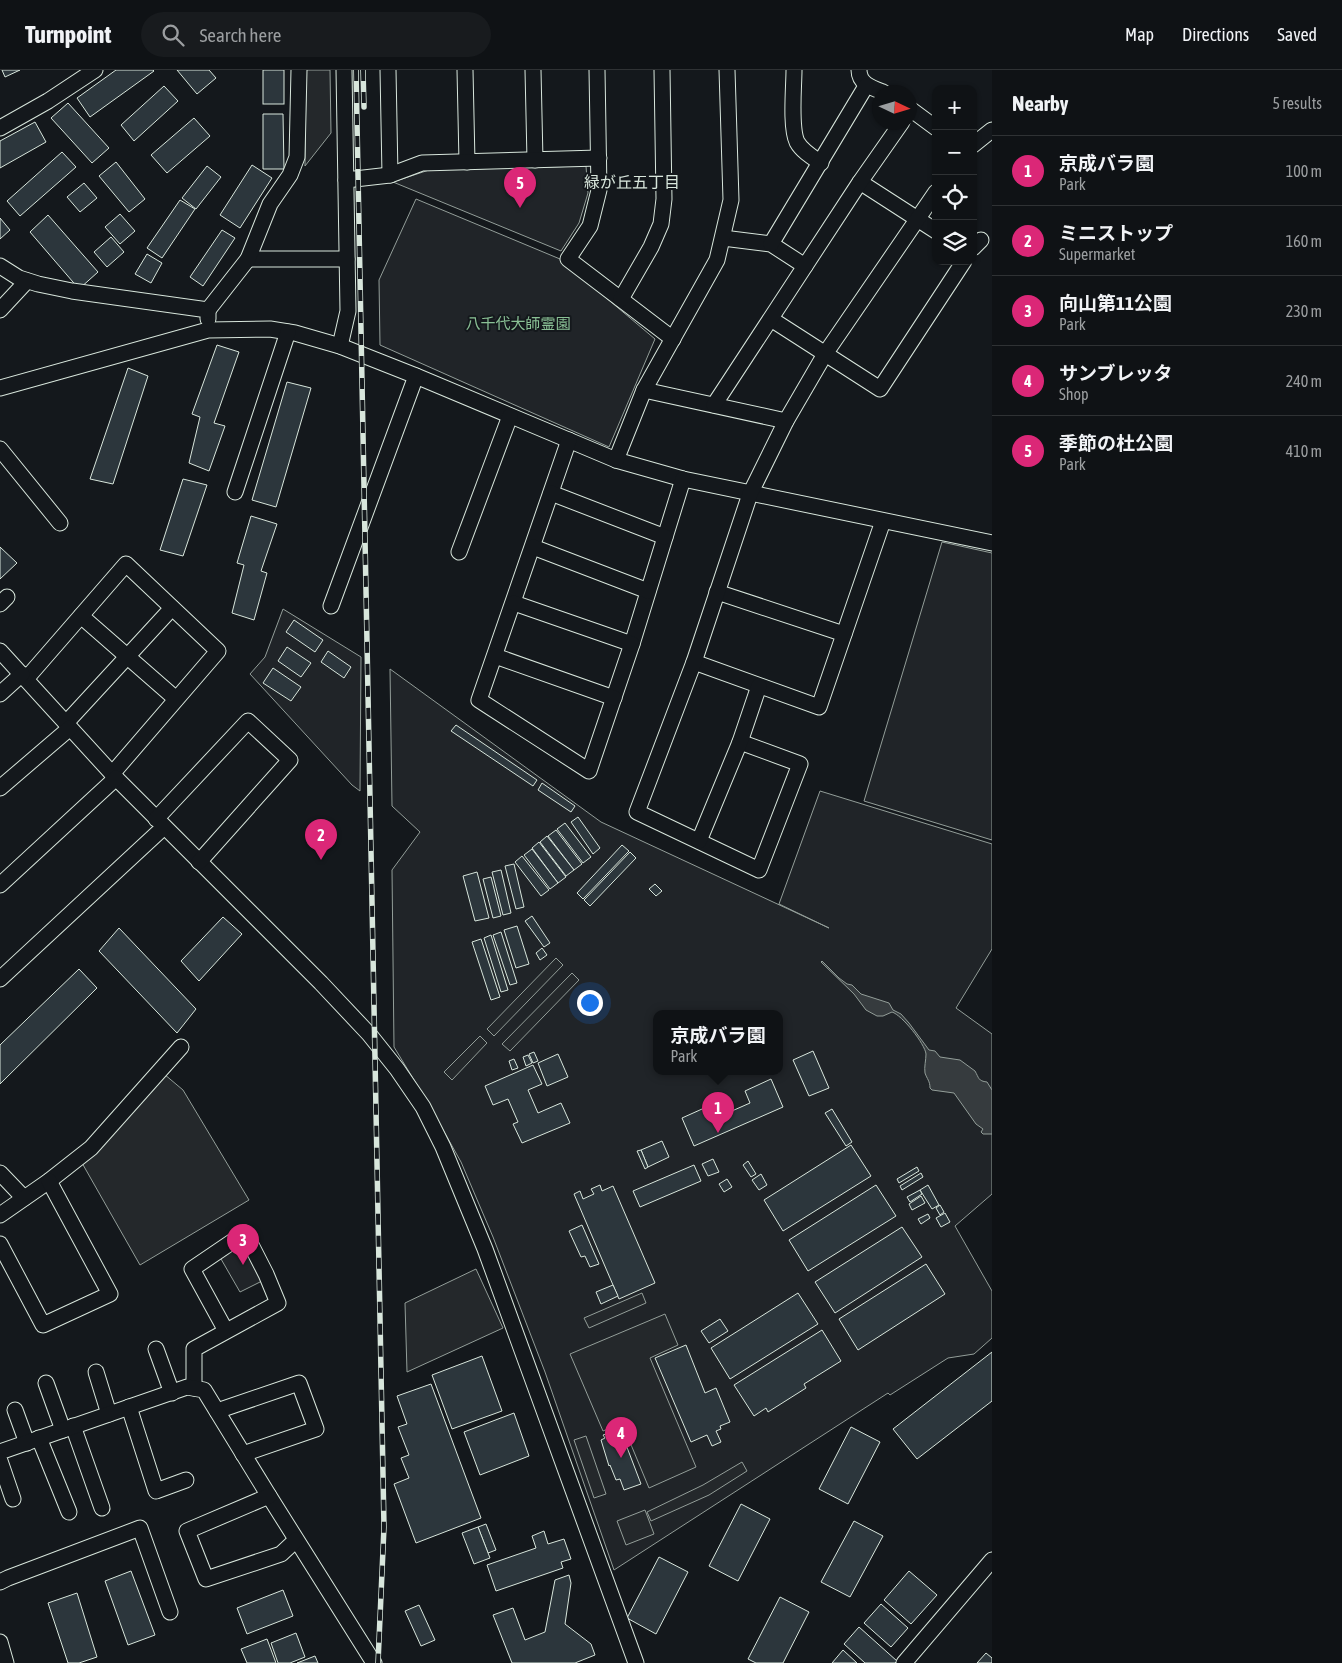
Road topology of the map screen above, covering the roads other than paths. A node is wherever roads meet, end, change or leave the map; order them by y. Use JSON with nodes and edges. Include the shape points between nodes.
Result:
{"nodes":[{"id":1,"x":95,"y":70,"type":"edge"},
{"id":2,"x":299,"y":70,"type":"edge"},
{"id":3,"x":344,"y":70,"type":"edge"},
{"id":4,"x":388,"y":70,"type":"edge"},
{"id":5,"x":465,"y":70,"type":"edge"},
{"id":6,"x":533,"y":70,"type":"edge"},
{"id":7,"x":597,"y":70,"type":"edge"},
{"id":8,"x":662,"y":70,"type":"edge"},
{"id":9,"x":727,"y":70,"type":"edge"},
{"id":10,"x":794,"y":70,"type":"edge"},
{"id":11,"x":859,"y":70,"type":"edge"},
{"id":12,"x":866,"y":86,"type":"junction"},
{"id":13,"x":872,"y":88,"type":"edge"},
{"id":14,"x":917,"y":115,"type":"edge"},
{"id":15,"x":932,"y":125,"type":"edge"},
{"id":16,"x":0,"y":128,"type":"edge"},
{"id":17,"x":896,"y":130,"type":"edge"},
{"id":18,"x":992,"y":130,"type":"edge"},
{"id":19,"x":977,"y":142,"type":"edge"},
{"id":20,"x":599,"y":158,"type":"junction"},
{"id":21,"x":535,"y":160,"type":"junction"},
{"id":22,"x":467,"y":162,"type":"junction"},
{"id":23,"x":821,"y":163,"type":"junction"},
{"id":24,"x":390,"y":175,"type":"junction"},
{"id":25,"x":346,"y":180,"type":"junction"},
{"id":26,"x":860,"y":182,"type":"junction"},
{"id":27,"x":932,"y":197,"type":"edge"},
{"id":28,"x":916,"y":219,"type":"junction"},
{"id":29,"x":932,"y":229,"type":"edge"},
{"id":30,"x":723,"y":238,"type":"junction"},
{"id":31,"x":771,"y":244,"type":"junction"},
{"id":32,"x":248,"y":259,"type":"junction"},
{"id":33,"x":347,"y":259,"type":"junction"},
{"id":34,"x":961,"y":265,"type":"edge"},
{"id":35,"x":0,"y":266,"type":"edge"},
{"id":36,"x":805,"y":266,"type":"junction"},
{"id":37,"x":27,"y":281,"type":"junction"},
{"id":38,"x":621,"y":299,"type":"junction"},
{"id":39,"x":0,"y":310,"type":"edge"},
{"id":40,"x":208,"y":310,"type":"junction"},
{"id":41,"x":771,"y":319,"type":"junction"},
{"id":42,"x":208,"y":330,"type":"junction"},
{"id":43,"x":288,"y":332,"type":"junction"},
{"id":44,"x":673,"y":339,"type":"junction"},
{"id":45,"x":340,"y":346,"type":"junction"},
{"id":46,"x":826,"y":354,"type":"junction"},
{"id":47,"x":416,"y":376,"type":"junction"},
{"id":48,"x":0,"y":388,"type":"edge"},
{"id":49,"x":644,"y":390,"type":"junction"},
{"id":50,"x":714,"y":405,"type":"junction"},
{"id":51,"x":510,"y":416,"type":"junction"},
{"id":52,"x":786,"y":421,"type":"junction"},
{"id":53,"x":569,"y":440,"type":"junction"},
{"id":54,"x":0,"y":448,"type":"edge"},
{"id":55,"x":616,"y":460,"type":"junction"},
{"id":56,"x":683,"y":479,"type":"junction"},
{"id":57,"x":235,"y":492,"type":"dead end"},
{"id":58,"x":551,"y":493,"type":"junction"},
{"id":59,"x":750,"y":494,"type":"junction"},
{"id":60,"x":883,"y":522,"type":"junction"},
{"id":61,"x":60,"y":524,"type":"dead end"},
{"id":62,"x":665,"y":538,"type":"junction"},
{"id":63,"x":992,"y":543,"type":"edge"},
{"id":64,"x":533,"y":547,"type":"junction"},
{"id":65,"x":460,"y":552,"type":"dead end"},
{"id":66,"x":648,"y":591,"type":"junction"},
{"id":67,"x":717,"y":592,"type":"junction"},
{"id":68,"x":514,"y":603,"type":"junction"},
{"id":69,"x":331,"y":606,"type":"dead end"},
{"id":70,"x":172,"y":608,"type":"junction"},
{"id":71,"x":82,"y":616,"type":"junction"},
{"id":72,"x":844,"y":634,"type":"junction"},
{"id":73,"x":632,"y":644,"type":"junction"},
{"id":74,"x":0,"y":651,"type":"edge"},
{"id":75,"x":495,"y":656,"type":"junction"},
{"id":76,"x":128,"y":657,"type":"junction"},
{"id":77,"x":694,"y":662,"type":"junction"},
{"id":78,"x":24,"y":677,"type":"junction"},
{"id":79,"x":759,"y":686,"type":"junction"},
{"id":80,"x":0,"y":694,"type":"edge"},
{"id":81,"x":614,"y":698,"type":"junction"},
{"id":82,"x":176,"y":699,"type":"junction"},
{"id":83,"x":68,"y":726,"type":"junction"},
{"id":84,"x":740,"y":742,"type":"junction"},
{"id":85,"x":114,"y":776,"type":"junction"},
{"id":86,"x":0,"y":788,"type":"edge"},
{"id":87,"x":160,"y":823,"type":"junction"},
{"id":88,"x":699,"y":842,"type":"junction"},
{"id":89,"x":199,"y":862,"type":"junction"},
{"id":90,"x":0,"y":885,"type":"edge"},
{"id":91,"x":0,"y":979,"type":"edge"},
{"id":92,"x":181,"y":1047,"type":"dead end"},
{"id":93,"x":0,"y":1173,"type":"edge"},
{"id":94,"x":49,"y":1181,"type":"junction"},
{"id":95,"x":24,"y":1198,"type":"junction"},
{"id":96,"x":0,"y":1215,"type":"edge"},
{"id":97,"x":0,"y":1244,"type":"edge"},
{"id":98,"x":226,"y":1331,"type":"junction"},
{"id":99,"x":156,"y":1350,"type":"dead end"},
{"id":100,"x":96,"y":1372,"type":"dead end"},
{"id":101,"x":46,"y":1383,"type":"dead end"},
{"id":102,"x":194,"y":1388,"type":"junction"},
{"id":103,"x":172,"y":1392,"type":"junction"},
{"id":104,"x":128,"y":1407,"type":"junction"},
{"id":105,"x":15,"y":1410,"type":"dead end"},
{"id":106,"x":217,"y":1411,"type":"junction"},
{"id":107,"x":109,"y":1414,"type":"junction"},
{"id":108,"x":68,"y":1428,"type":"junction"},
{"id":109,"x":33,"y":1441,"type":"junction"},
{"id":110,"x":0,"y":1452,"type":"edge"},
{"id":111,"x":243,"y":1454,"type":"junction"},
{"id":112,"x":0,"y":1461,"type":"edge"},
{"id":113,"x":186,"y":1480,"type":"dead end"},
{"id":114,"x":268,"y":1496,"type":"junction"},
{"id":115,"x":13,"y":1498,"type":"dead end"},
{"id":116,"x":102,"y":1508,"type":"dead end"},
{"id":117,"x":69,"y":1512,"type":"dead end"},
{"id":118,"x":296,"y":1540,"type":"junction"},
{"id":119,"x":992,"y":1560,"type":"edge"},
{"id":120,"x":0,"y":1582,"type":"edge"},
{"id":121,"x":170,"y":1612,"type":"dead end"},
{"id":122,"x":0,"y":1642,"type":"edge"},
{"id":123,"x":6,"y":1663,"type":"edge"},
{"id":124,"x":374,"y":1663,"type":"edge"},
{"id":125,"x":636,"y":1663,"type":"edge"},
{"id":126,"x":904,"y":1663,"type":"edge"}],
"edges":[{"from":1,"to":16,"type":"street"},
{"from":2,"to":32,"type":"street","via":[[297,157],[290,175],[270,204]]},
{"from":3,"to":25,"type":"street"},
{"from":4,"to":24,"type":"street"},
{"from":5,"to":22,"type":"street"},
{"from":6,"to":21,"type":"street"},
{"from":7,"to":20,"type":"street"},
{"from":8,"to":38,"type":"street","via":[[664,199],[661,224]]},
{"from":9,"to":30,"type":"street","via":[[731,200]]},
{"from":10,"to":23,"type":"street","via":[[797,142],[808,155]]},
{"from":11,"to":12,"type":"street"},
{"from":12,"to":13,"type":"street"},
{"from":12,"to":23,"type":"street"},
{"from":14,"to":15,"type":"street"},
{"from":17,"to":26,"type":"street"},
{"from":18,"to":19,"type":"street"},
{"from":20,"to":21,"type":"street"},
{"from":20,"to":38,"type":"street","via":[[599,190],[590,226],[568,259]]},
{"from":21,"to":22,"type":"street"},
{"from":22,"to":24,"type":"street","via":[[422,163]]},
{"from":23,"to":31,"type":"street"},
{"from":24,"to":25,"type":"street"},
{"from":25,"to":33,"type":"street"},
{"from":26,"to":28,"type":"street"},
{"from":26,"to":36,"type":"street"},
{"from":27,"to":28,"type":"street"},
{"from":28,"to":29,"type":"street"},
{"from":28,"to":46,"type":"street"},
{"from":30,"to":31,"type":"street"},
{"from":30,"to":44,"type":"street","via":[[716,260]]},
{"from":31,"to":36,"type":"street"},
{"from":32,"to":33,"type":"street"},
{"from":32,"to":40,"type":"street"},
{"from":33,"to":45,"type":"street","via":[[348,311]]},
{"from":34,"to":46,"type":"street","via":[[880,389]]},
{"from":35,"to":37,"type":"street"},
{"from":36,"to":41,"type":"street"},
{"from":37,"to":39,"type":"street"},
{"from":37,"to":40,"type":"street","via":[[72,291]]},
{"from":38,"to":44,"type":"street"},
{"from":40,"to":42,"type":"street"},
{"from":41,"to":46,"type":"street"},
{"from":41,"to":50,"type":"street"},
{"from":42,"to":43,"type":"street","via":[[270,329]]},
{"from":42,"to":48,"type":"street"},
{"from":43,"to":45,"type":"street"},
{"from":43,"to":57,"type":"street"},
{"from":44,"to":49,"type":"street"},
{"from":45,"to":47,"type":"street"},
{"from":46,"to":52,"type":"street"},
{"from":47,"to":51,"type":"street"},
{"from":47,"to":69,"type":"street"},
{"from":49,"to":50,"type":"street"},
{"from":49,"to":55,"type":"street"},
{"from":50,"to":52,"type":"street"},
{"from":51,"to":53,"type":"street"},
{"from":51,"to":65,"type":"street"},
{"from":52,"to":59,"type":"street"},
{"from":53,"to":55,"type":"street"},
{"from":53,"to":58,"type":"street"},
{"from":54,"to":61,"type":"street"},
{"from":55,"to":56,"type":"street"},
{"from":56,"to":59,"type":"street"},
{"from":56,"to":62,"type":"street"},
{"from":58,"to":62,"type":"street"},
{"from":58,"to":64,"type":"street"},
{"from":59,"to":60,"type":"street"},
{"from":59,"to":67,"type":"street"},
{"from":60,"to":63,"type":"street"},
{"from":60,"to":72,"type":"street"},
{"from":62,"to":66,"type":"street"},
{"from":64,"to":66,"type":"street"},
{"from":64,"to":68,"type":"street"},
{"from":66,"to":73,"type":"street"},
{"from":67,"to":72,"type":"street"},
{"from":67,"to":77,"type":"street"},
{"from":68,"to":73,"type":"street"},
{"from":68,"to":75,"type":"street"},
{"from":70,"to":71,"type":"street","via":[[126,564]]},
{"from":70,"to":76,"type":"street"},
{"from":70,"to":82,"type":"street","via":[[218,651]]},
{"from":71,"to":76,"type":"street"},
{"from":71,"to":78,"type":"street"},
{"from":72,"to":79,"type":"street","via":[[819,707]]},
{"from":73,"to":81,"type":"street"},
{"from":74,"to":78,"type":"street"},
{"from":75,"to":81,"type":"street"},
{"from":75,"to":81,"type":"street","via":[[479,700],[589,771]]},
{"from":76,"to":82,"type":"street"},
{"from":76,"to":83,"type":"street"},
{"from":77,"to":79,"type":"street"},
{"from":77,"to":88,"type":"street","via":[[636,812]]},
{"from":78,"to":80,"type":"street"},
{"from":78,"to":83,"type":"street"},
{"from":79,"to":84,"type":"street"},
{"from":82,"to":85,"type":"street"},
{"from":83,"to":85,"type":"street"},
{"from":83,"to":86,"type":"street"},
{"from":84,"to":88,"type":"street"},
{"from":84,"to":88,"type":"street","via":[[800,764],[759,870]]},
{"from":85,"to":87,"type":"street"},
{"from":85,"to":90,"type":"street"},
{"from":87,"to":89,"type":"street"},
{"from":87,"to":89,"type":"street","via":[[248,720],[290,760]]},
{"from":87,"to":91,"type":"street"},
{"from":89,"to":125,"type":"street","via":[[369,1034],[423,1106],[484,1248]]},
{"from":92,"to":94,"type":"street","via":[[91,1148]]},
{"from":93,"to":95,"type":"street"},
{"from":94,"to":95,"type":"street"},
{"from":94,"to":97,"type":"street","via":[[110,1294],[43,1325]]},
{"from":95,"to":96,"type":"street"},
{"from":98,"to":98,"type":"street","via":[[278,1303],[245,1233],[192,1269]]},
{"from":98,"to":102,"type":"street","via":[[194,1349]]},
{"from":99,"to":103,"type":"street"},
{"from":100,"to":107,"type":"street"},
{"from":101,"to":108,"type":"street"},
{"from":102,"to":103,"type":"street"},
{"from":102,"to":106,"type":"street","via":[[204,1390]]},
{"from":103,"to":104,"type":"street"},
{"from":104,"to":107,"type":"street"},
{"from":104,"to":113,"type":"street","via":[[156,1490]]},
{"from":105,"to":109,"type":"street"},
{"from":106,"to":111,"type":"street"},
{"from":106,"to":111,"type":"street","via":[[299,1383],[316,1429]]},
{"from":107,"to":108,"type":"street"},
{"from":108,"to":109,"type":"street"},
{"from":108,"to":116,"type":"street"},
{"from":109,"to":110,"type":"street"},
{"from":109,"to":117,"type":"street"},
{"from":111,"to":114,"type":"street"},
{"from":112,"to":115,"type":"street"},
{"from":114,"to":118,"type":"street"},
{"from":114,"to":118,"type":"street","via":[[186,1531],[206,1579],[281,1554]]},
{"from":118,"to":124,"type":"street"},
{"from":119,"to":126,"type":"street"},
{"from":120,"to":121,"type":"street","via":[[140,1528]]},
{"from":122,"to":123,"type":"street"}]}
